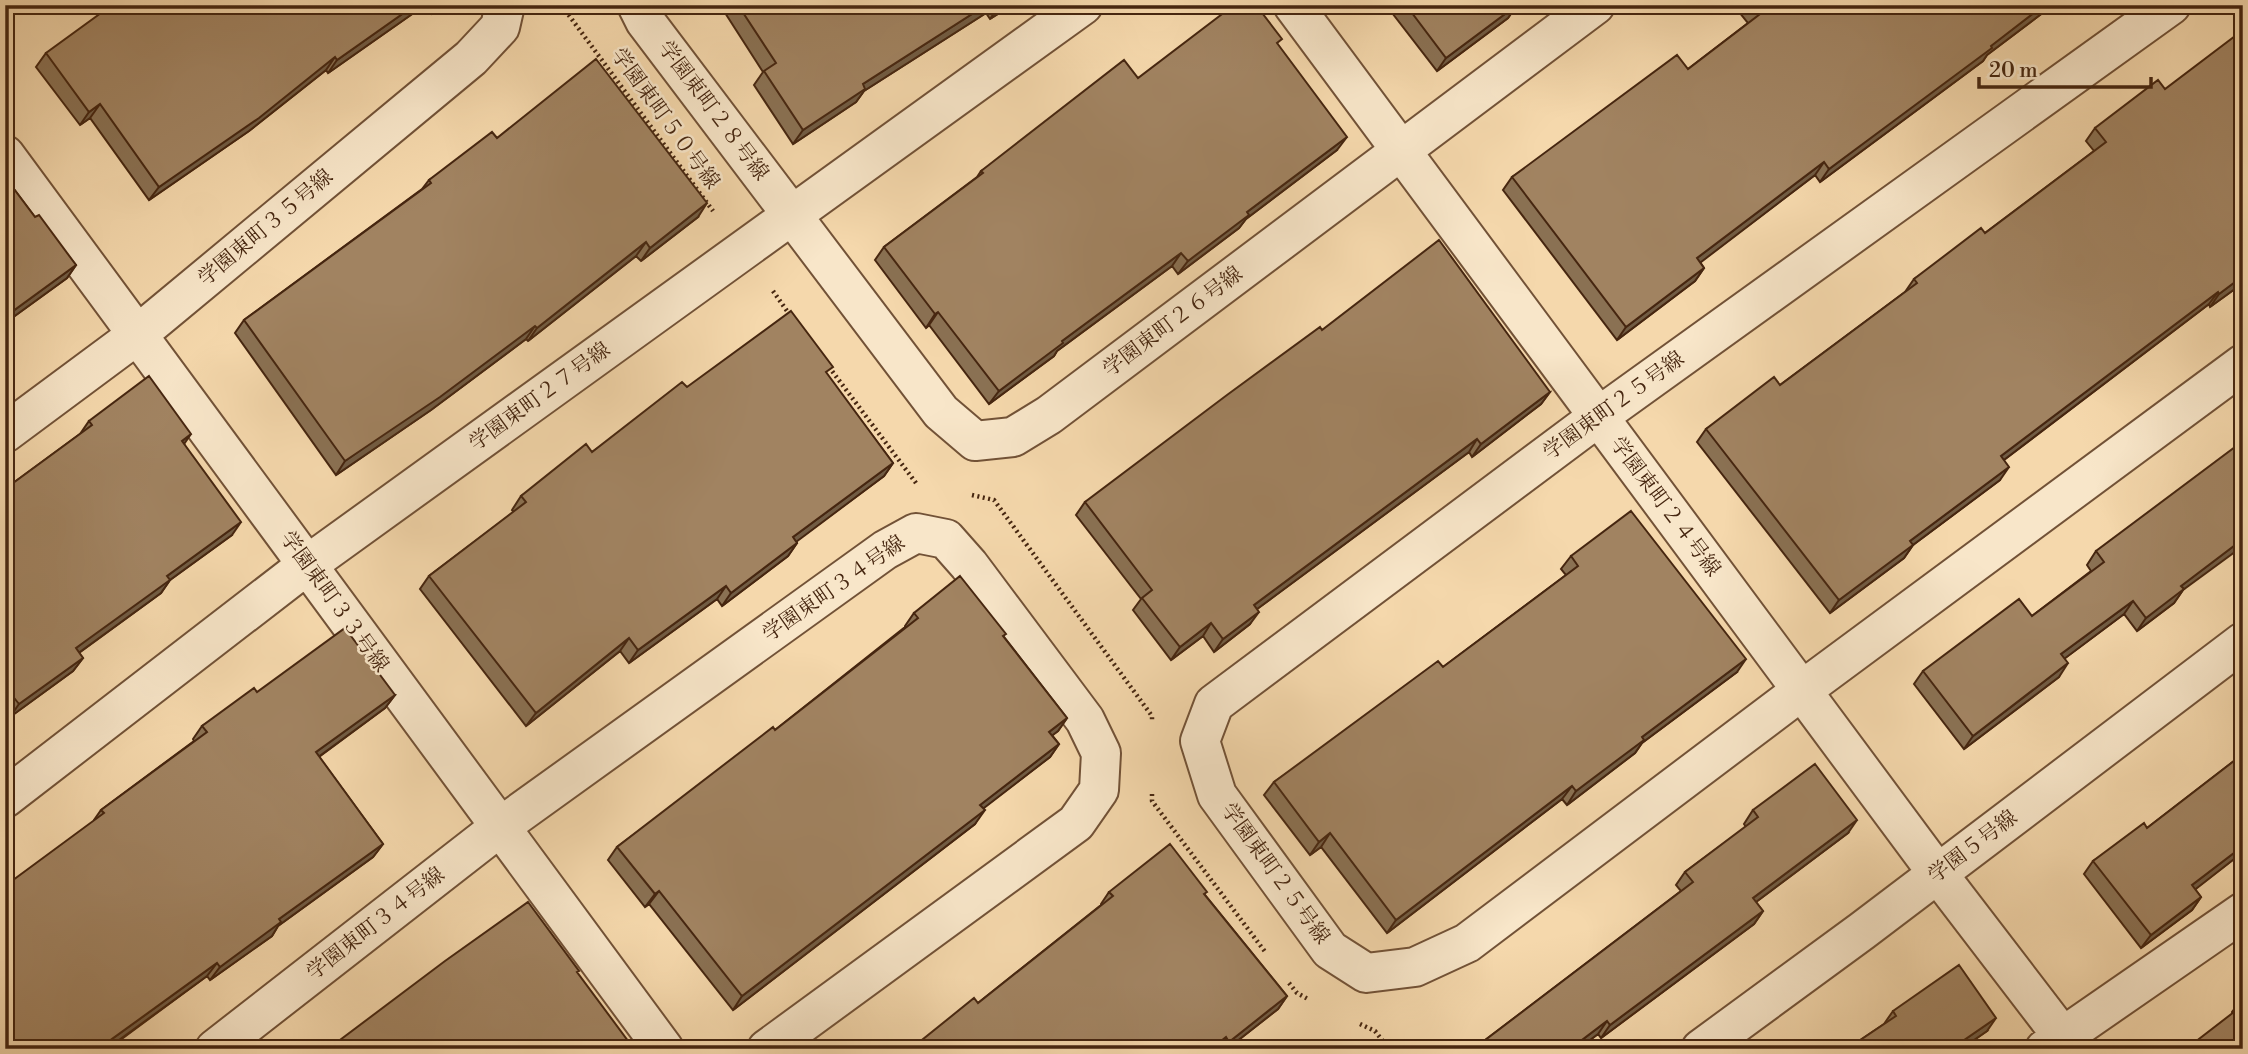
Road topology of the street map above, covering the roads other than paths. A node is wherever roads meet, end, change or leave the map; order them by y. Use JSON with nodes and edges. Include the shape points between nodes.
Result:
{"nodes":[{"id":1,"x":505,"y":5,"type":"edge"},
{"id":2,"x":636,"y":5,"type":"edge"},
{"id":3,"x":1083,"y":5,"type":"edge"},
{"id":4,"x":1293,"y":5,"type":"edge"},
{"id":5,"x":1595,"y":5,"type":"edge"},
{"id":6,"x":2171,"y":5,"type":"edge"},
{"id":7,"x":1401,"y":150,"type":"junction"},
{"id":8,"x":5,"y":155,"type":"edge"},
{"id":9,"x":791,"y":216,"type":"junction"},
{"id":10,"x":137,"y":335,"type":"junction"},
{"id":11,"x":2243,"y":364,"type":"edge"},
{"id":12,"x":1598,"y":417,"type":"junction"},
{"id":13,"x":5,"y":433,"type":"edge"},
{"id":14,"x":307,"y":565,"type":"junction"},
{"id":15,"x":2243,"y":642,"type":"edge"},
{"id":16,"x":1801,"y":691,"type":"junction"},
{"id":17,"x":5,"y":798,"type":"edge"},
{"id":18,"x":500,"y":827,"type":"junction"},
{"id":19,"x":1938,"y":874,"type":"junction"},
{"id":20,"x":2243,"y":912,"type":"edge"},
{"id":21,"x":2060,"y":1044,"type":"edge"},
{"id":22,"x":215,"y":1049,"type":"edge"},
{"id":23,"x":664,"y":1049,"type":"edge"},
{"id":24,"x":767,"y":1049,"type":"edge"},
{"id":25,"x":1701,"y":1049,"type":"edge"}],
"edges":[{"from":1,"to":10,"type":"street","name":"学園東町３５号線","via":[[500,27],[471,58]]},
{"from":2,"to":9,"type":"street","name":"学園東町２８号線"},
{"from":3,"to":9,"type":"street","name":"学園東町２７号線"},
{"from":4,"to":7,"type":"street","name":"学園東町２４号線"},
{"from":5,"to":7,"type":"street","name":"学園東町２６号線"},
{"from":6,"to":12,"type":"street","name":"学園東町２５号線"},
{"from":7,"to":9,"type":"street","name":"学園東町２６号線","via":[[1049,415],[1013,437],[975,441],[941,412]]},
{"from":7,"to":12,"type":"street","name":"学園東町２４号線"},
{"from":8,"to":10,"type":"street","name":"学園東町３３号線"},
{"from":9,"to":14,"type":"street","name":"学園東町２７号線"},
{"from":10,"to":13,"type":"street","name":"学園東町３５号線"},
{"from":10,"to":14,"type":"street","name":"学園東町３３号線"},
{"from":11,"to":16,"type":"street","name":"学園東町２５号線"},
{"from":12,"to":16,"type":"street","name":"学園東町２４号線"},
{"from":12,"to":16,"type":"street","name":"学園東町２５号線","via":[[1214,704],[1200,741],[1217,795],[1330,950],[1366,973],[1415,967],[1467,943]]},
{"from":14,"to":17,"type":"street","name":"学園東町２７号線"},
{"from":14,"to":18,"type":"street","name":"学園東町３３号線"},
{"from":15,"to":19,"type":"street","name":"学園５号線"},
{"from":16,"to":19,"type":"street","name":"学園東町２４号線"},
{"from":18,"to":22,"type":"street","name":"学園東町３４号線"},
{"from":18,"to":23,"type":"street","name":"学園東町３３号線"},
{"from":18,"to":24,"type":"street","name":"学園東町３４号線","via":[[885,551],[916,533],[946,539],[1085,720],[1101,754],[1099,790],[1076,823]]},
{"from":19,"to":21,"type":"street","name":"学園東町２４号線"},
{"from":19,"to":25,"type":"street","name":"学園５号線"},
{"from":20,"to":21,"type":"street"}]}
